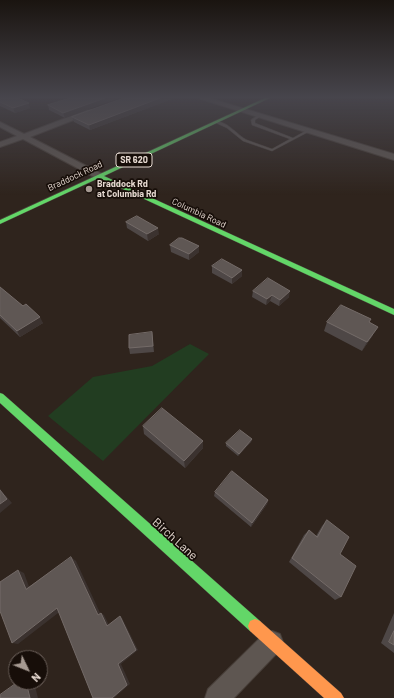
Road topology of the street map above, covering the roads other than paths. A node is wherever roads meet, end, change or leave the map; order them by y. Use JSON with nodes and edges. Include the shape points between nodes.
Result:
{"nodes":[{"id":1,"x":13,"y":131,"type":"edge"},
{"id":2,"x":38,"y":131,"type":"edge"},
{"id":3,"x":197,"y":131,"type":"edge"},
{"id":4,"x":232,"y":131,"type":"edge"},
{"id":5,"x":271,"y":131,"type":"edge"},
{"id":6,"x":308,"y":131,"type":"joint"},
{"id":7,"x":23,"y":136,"type":"junction"},
{"id":8,"x":293,"y":139,"type":"junction"},
{"id":9,"x":0,"y":145,"type":"edge"},
{"id":10,"x":394,"y":157,"type":"edge"},
{"id":11,"x":99,"y":176,"type":"junction"},
{"id":12,"x":0,"y":222,"type":"edge"},
{"id":13,"x":394,"y":312,"type":"edge"},
{"id":14,"x":0,"y":398,"type":"edge"},
{"id":15,"x":272,"y":642,"type":"junction"},
{"id":16,"x":217,"y":698,"type":"edge"},
{"id":17,"x":336,"y":698,"type":"edge"}],
"edges":[{"from":1,"to":7,"type":"street","name":"Columbia Road"},
{"from":2,"to":7,"type":"street"},
{"from":3,"to":11,"type":"street","name":"Braddock Road","number":"SR 620"},
{"from":4,"to":8,"type":"lane","via":[[244,140],[272,150]]},
{"from":5,"to":8,"type":"lane"},
{"from":6,"to":8,"type":"lane"},
{"from":6,"to":10,"type":"street"},
{"from":7,"to":9,"type":"street"},
{"from":7,"to":11,"type":"street","name":"Columbia Road"},
{"from":11,"to":12,"type":"street","name":"Braddock Road","number":"SR 620"},
{"from":11,"to":13,"type":"street","name":"Columbia Road"},
{"from":14,"to":15,"type":"street","name":"Birch Lane"},
{"from":15,"to":16,"type":"street"},
{"from":15,"to":17,"type":"street","name":"Birch Lane"}]}
